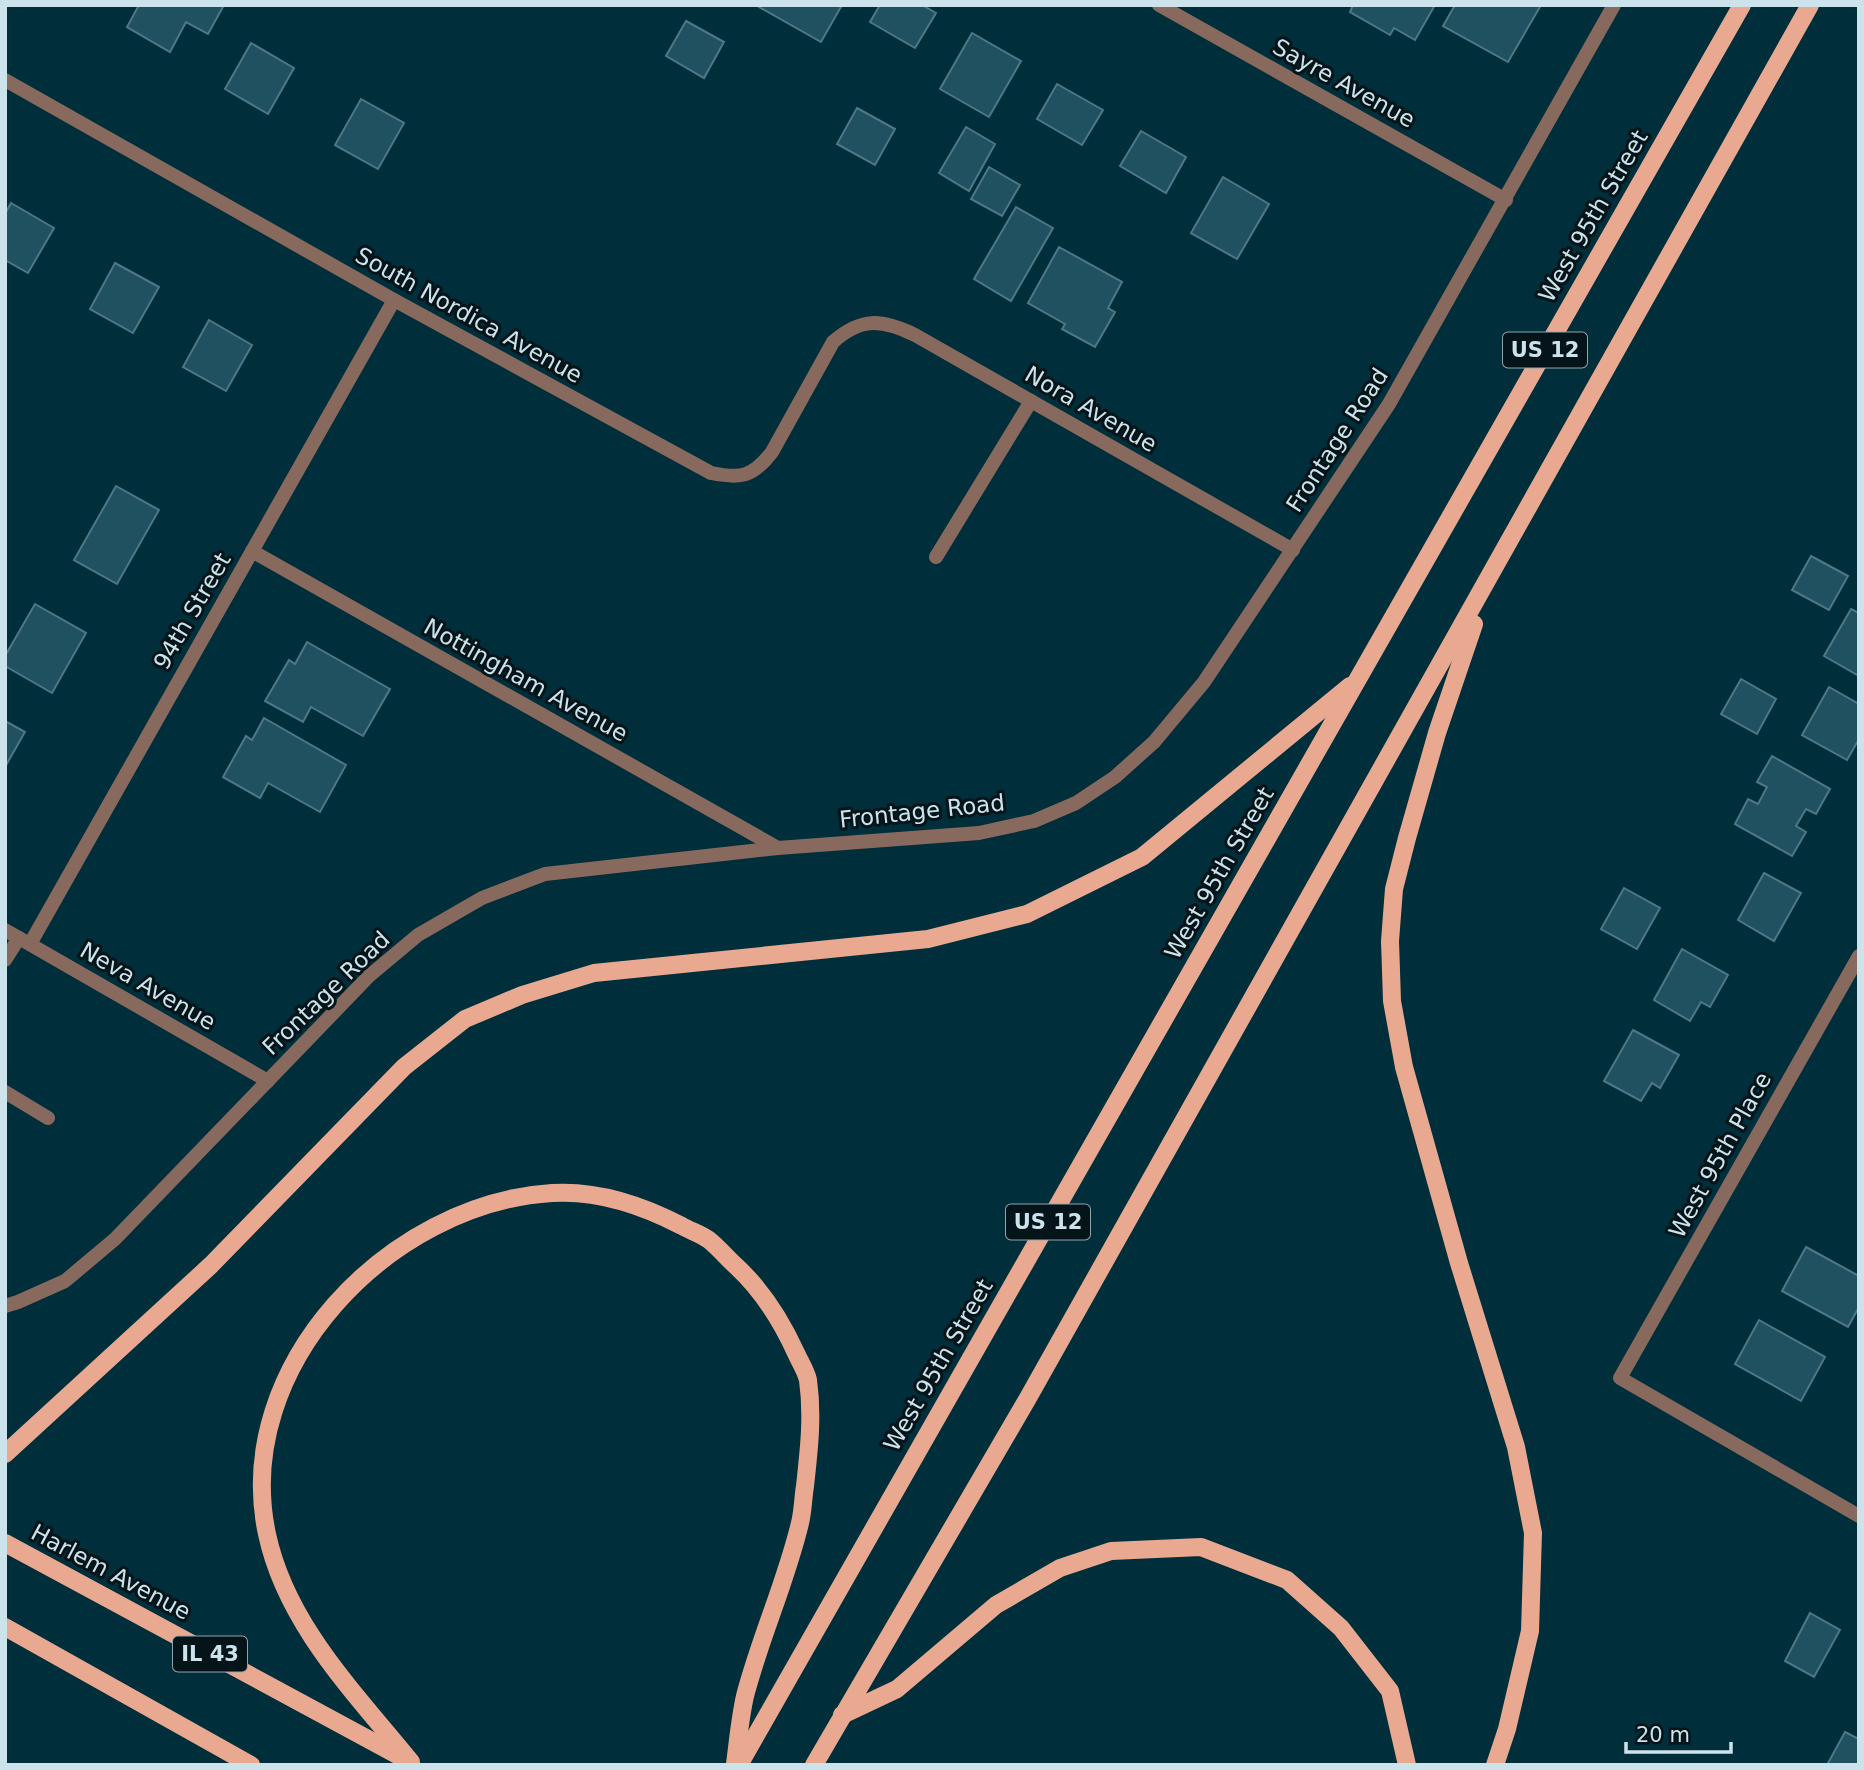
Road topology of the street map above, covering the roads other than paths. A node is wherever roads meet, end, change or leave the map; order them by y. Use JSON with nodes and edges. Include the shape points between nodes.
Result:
{"nodes":[{"id":1,"x":1159,"y":5,"type":"edge"},
{"id":2,"x":1742,"y":5,"type":"edge"},
{"id":3,"x":1810,"y":5,"type":"edge"},
{"id":4,"x":1611,"y":6,"type":"edge"},
{"id":5,"x":5,"y":80,"type":"edge"},
{"id":6,"x":1506,"y":200,"type":"junction"},
{"id":7,"x":394,"y":300,"type":"junction"},
{"id":8,"x":861,"y":324,"type":"joint"},
{"id":9,"x":1031,"y":401,"type":"junction"},
{"id":10,"x":1293,"y":550,"type":"junction"},
{"id":11,"x":252,"y":551,"type":"junction"},
{"id":12,"x":936,"y":557,"type":"dead end"},
{"id":13,"x":1488,"y":581,"type":"junction"},
{"id":14,"x":1358,"y":680,"type":"junction"},
{"id":15,"x":778,"y":848,"type":"junction"},
{"id":16,"x":5,"y":930,"type":"edge"},
{"id":17,"x":24,"y":941,"type":"junction"},
{"id":18,"x":1859,"y":956,"type":"edge"},
{"id":19,"x":5,"y":960,"type":"edge"},
{"id":20,"x":268,"y":1081,"type":"junction"},
{"id":21,"x":5,"y":1092,"type":"edge"},
{"id":22,"x":48,"y":1118,"type":"dead end"},
{"id":23,"x":5,"y":1306,"type":"edge"},
{"id":24,"x":5,"y":1454,"type":"edge"},
{"id":25,"x":1859,"y":1516,"type":"edge"},
{"id":26,"x":5,"y":1543,"type":"edge"},
{"id":27,"x":5,"y":1627,"type":"edge"},
{"id":28,"x":842,"y":1715,"type":"junction"},
{"id":29,"x":413,"y":1763,"type":"edge"},
{"id":30,"x":251,"y":1765,"type":"edge"},
{"id":31,"x":737,"y":1765,"type":"edge"},
{"id":32,"x":814,"y":1765,"type":"edge"},
{"id":33,"x":1407,"y":1765,"type":"edge"},
{"id":34,"x":1495,"y":1765,"type":"edge"}],
"edges":[{"from":1,"to":6,"type":"street","name":"Sayre Avenue"},
{"from":2,"to":14,"type":"main road","name":"West 95th Street","number":"US 12"},
{"from":3,"to":13,"type":"main road","number":"US 12"},
{"from":4,"to":6,"type":"street","name":"Frontage Road"},
{"from":5,"to":7,"type":"street","name":"South Nordica Avenue"},
{"from":6,"to":10,"type":"street","name":"Frontage Road","via":[[1389,404]]},
{"from":7,"to":8,"type":"street","name":"South Nordica Avenue","via":[[696,466],[727,476],[751,473],[763,465],[833,342]]},
{"from":7,"to":11,"type":"street","name":"94th Street"},
{"from":8,"to":9,"type":"street","name":"Nora Avenue","via":[[895,326]]},
{"from":9,"to":10,"type":"street","name":"Nora Avenue"},
{"from":9,"to":12,"type":"street"},
{"from":10,"to":15,"type":"street","name":"Frontage Road","via":[[1204,682],[1154,742],[1115,777],[1076,803],[1034,821],[979,833]]},
{"from":11,"to":15,"type":"street","name":"Nottingham Avenue"},
{"from":11,"to":17,"type":"street","name":"94th Street"},
{"from":13,"to":28,"type":"main road","number":"US 12","via":[[1028,1398]]},
{"from":13,"to":34,"type":"main road","via":[[1407,838],[1394,889],[1390,941],[1392,1001],[1404,1067],[1516,1447],[1533,1533],[1530,1631]]},
{"from":14,"to":24,"type":"main road","via":[[1142,858],[1027,914],[928,939],[594,973],[465,1019],[404,1067],[211,1265]]},
{"from":14,"to":31,"type":"main road","name":"West 95th Street","number":"US 12"},
{"from":15,"to":20,"type":"street","name":"Frontage Road","via":[[545,874],[482,898],[418,935],[369,976]]},
{"from":16,"to":17,"type":"street","name":"Neva Avenue"},
{"from":17,"to":19,"type":"street","name":"94th Street"},
{"from":17,"to":20,"type":"street","name":"Neva Avenue"},
{"from":18,"to":25,"type":"street","name":"West 95th Place","via":[[1620,1378]]},
{"from":20,"to":23,"type":"street","name":"Frontage Road","via":[[115,1239],[65,1281]]},
{"from":21,"to":22,"type":"street"},
{"from":26,"to":29,"type":"main road","name":"Harlem Avenue","number":"IL 43"},
{"from":27,"to":30,"type":"main road"},
{"from":28,"to":32,"type":"main road","number":"US 12"},
{"from":28,"to":33,"type":"main road","via":[[897,1689],[996,1605],[1060,1568],[1111,1551],[1201,1547],[1287,1580],[1341,1628],[1390,1691]]},
{"from":29,"to":31,"type":"main road","via":[[318,1649],[280,1576],[267,1535],[262,1495],[265,1446],[277,1400],[314,1331],[342,1297],[393,1251],[443,1222],[493,1202],[554,1193],[608,1197],[649,1209],[707,1239],[748,1277],[780,1319],[807,1376],[811,1431],[800,1521],[744,1698]]}]}
